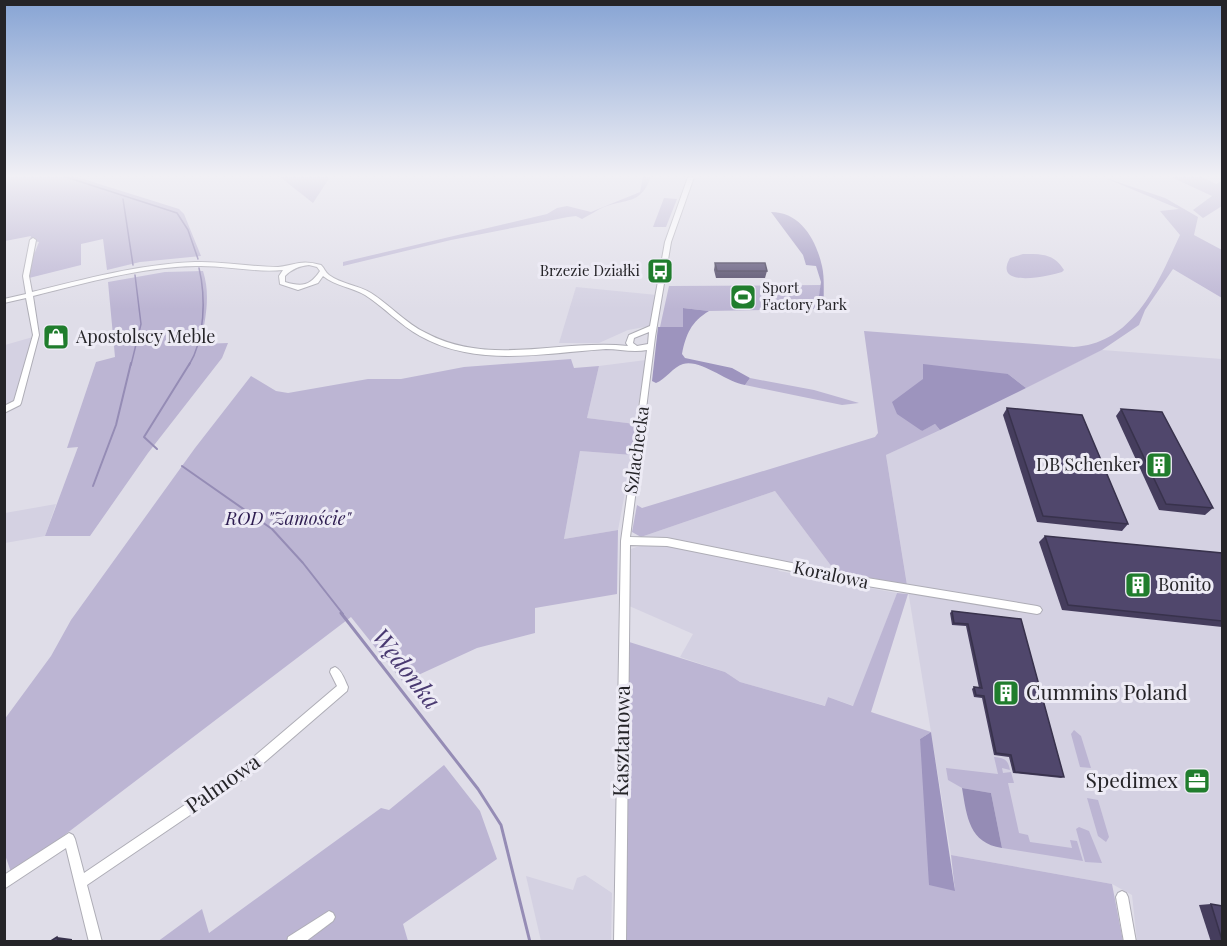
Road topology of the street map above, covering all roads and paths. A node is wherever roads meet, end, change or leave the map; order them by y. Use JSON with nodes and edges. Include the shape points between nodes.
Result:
{"nodes":[{"id":1,"x":675,"y":221,"type":"edge"},
{"id":2,"x":33,"y":240,"type":"dead end"},
{"id":3,"x":267,"y":268,"type":"junction"},
{"id":4,"x":289,"y":268,"type":"junction"},
{"id":5,"x":323,"y":273,"type":"junction"},
{"id":6,"x":282,"y":276,"type":"junction"},
{"id":7,"x":336,"y":281,"type":"junction"},
{"id":8,"x":313,"y":284,"type":"junction"},
{"id":9,"x":30,"y":295,"type":"junction"},
{"id":10,"x":4,"y":301,"type":"edge"},
{"id":11,"x":654,"y":327,"type":"junction"},
{"id":12,"x":639,"y":334,"type":"junction"},
{"id":13,"x":630,"y":339,"type":"junction"},
{"id":14,"x":651,"y":343,"type":"junction"},
{"id":15,"x":608,"y":346,"type":"junction"},
{"id":16,"x":637,"y":348,"type":"junction"},
{"id":17,"x":649,"y":358,"type":"junction"},
{"id":18,"x":4,"y":410,"type":"edge"},
{"id":19,"x":625,"y":541,"type":"junction"},
{"id":20,"x":1037,"y":610,"type":"dead end"},
{"id":21,"x":335,"y":672,"type":"dead end"},
{"id":22,"x":81,"y":882,"type":"junction"},
{"id":23,"x":4,"y":883,"type":"edge"},
{"id":24,"x":1122,"y":897,"type":"dead end"},
{"id":25,"x":329,"y":917,"type":"dead end"},
{"id":26,"x":96,"y":942,"type":"edge"},
{"id":27,"x":293,"y":942,"type":"edge"},
{"id":28,"x":620,"y":942,"type":"edge"},
{"id":29,"x":1130,"y":942,"type":"edge"}],
"edges":[{"from":1,"to":11,"type":"street","name":"Szlachecka","via":[[668,242]]},
{"from":2,"to":9,"type":"street","via":[[26,267]]},
{"from":3,"to":4,"type":"street"},
{"from":3,"to":6,"type":"street"},
{"from":3,"to":9,"type":"street","via":[[185,265],[129,272]]},
{"from":4,"to":5,"type":"street","via":[[313,264],[321,267]]},
{"from":4,"to":6,"type":"street"},
{"from":5,"to":7,"type":"street"},
{"from":5,"to":8,"type":"street"},
{"from":6,"to":8,"type":"street","via":[[282,283],[290,287]]},
{"from":7,"to":8,"type":"street"},
{"from":7,"to":15,"type":"street","via":[[369,295],[425,336],[460,349],[513,353]]},
{"from":9,"to":10,"type":"street"},
{"from":9,"to":18,"type":"street","via":[[34,344],[17,403]]},
{"from":11,"to":12,"type":"street"},
{"from":11,"to":14,"type":"street","name":"Szlachecka"},
{"from":12,"to":13,"type":"street"},
{"from":12,"to":14,"type":"street","via":[[648,336]]},
{"from":13,"to":15,"type":"street"},
{"from":13,"to":16,"type":"street"},
{"from":14,"to":16,"type":"street"},
{"from":14,"to":17,"type":"street","name":"Szlachecka"},
{"from":15,"to":16,"type":"street"},
{"from":16,"to":17,"type":"street"},
{"from":17,"to":19,"type":"street","name":"Szlachecka"},
{"from":19,"to":20,"type":"street","name":"Koralowa","via":[[667,542],[861,582]]},
{"from":19,"to":28,"type":"street","name":"Kasztanowa"},
{"from":21,"to":22,"type":"street","name":"Palmowa","via":[[343,687],[266,754]]},
{"from":22,"to":23,"type":"street","via":[[69,838]]},
{"from":22,"to":26,"type":"street"},
{"from":24,"to":29,"type":"street"},
{"from":25,"to":27,"type":"street"}]}
